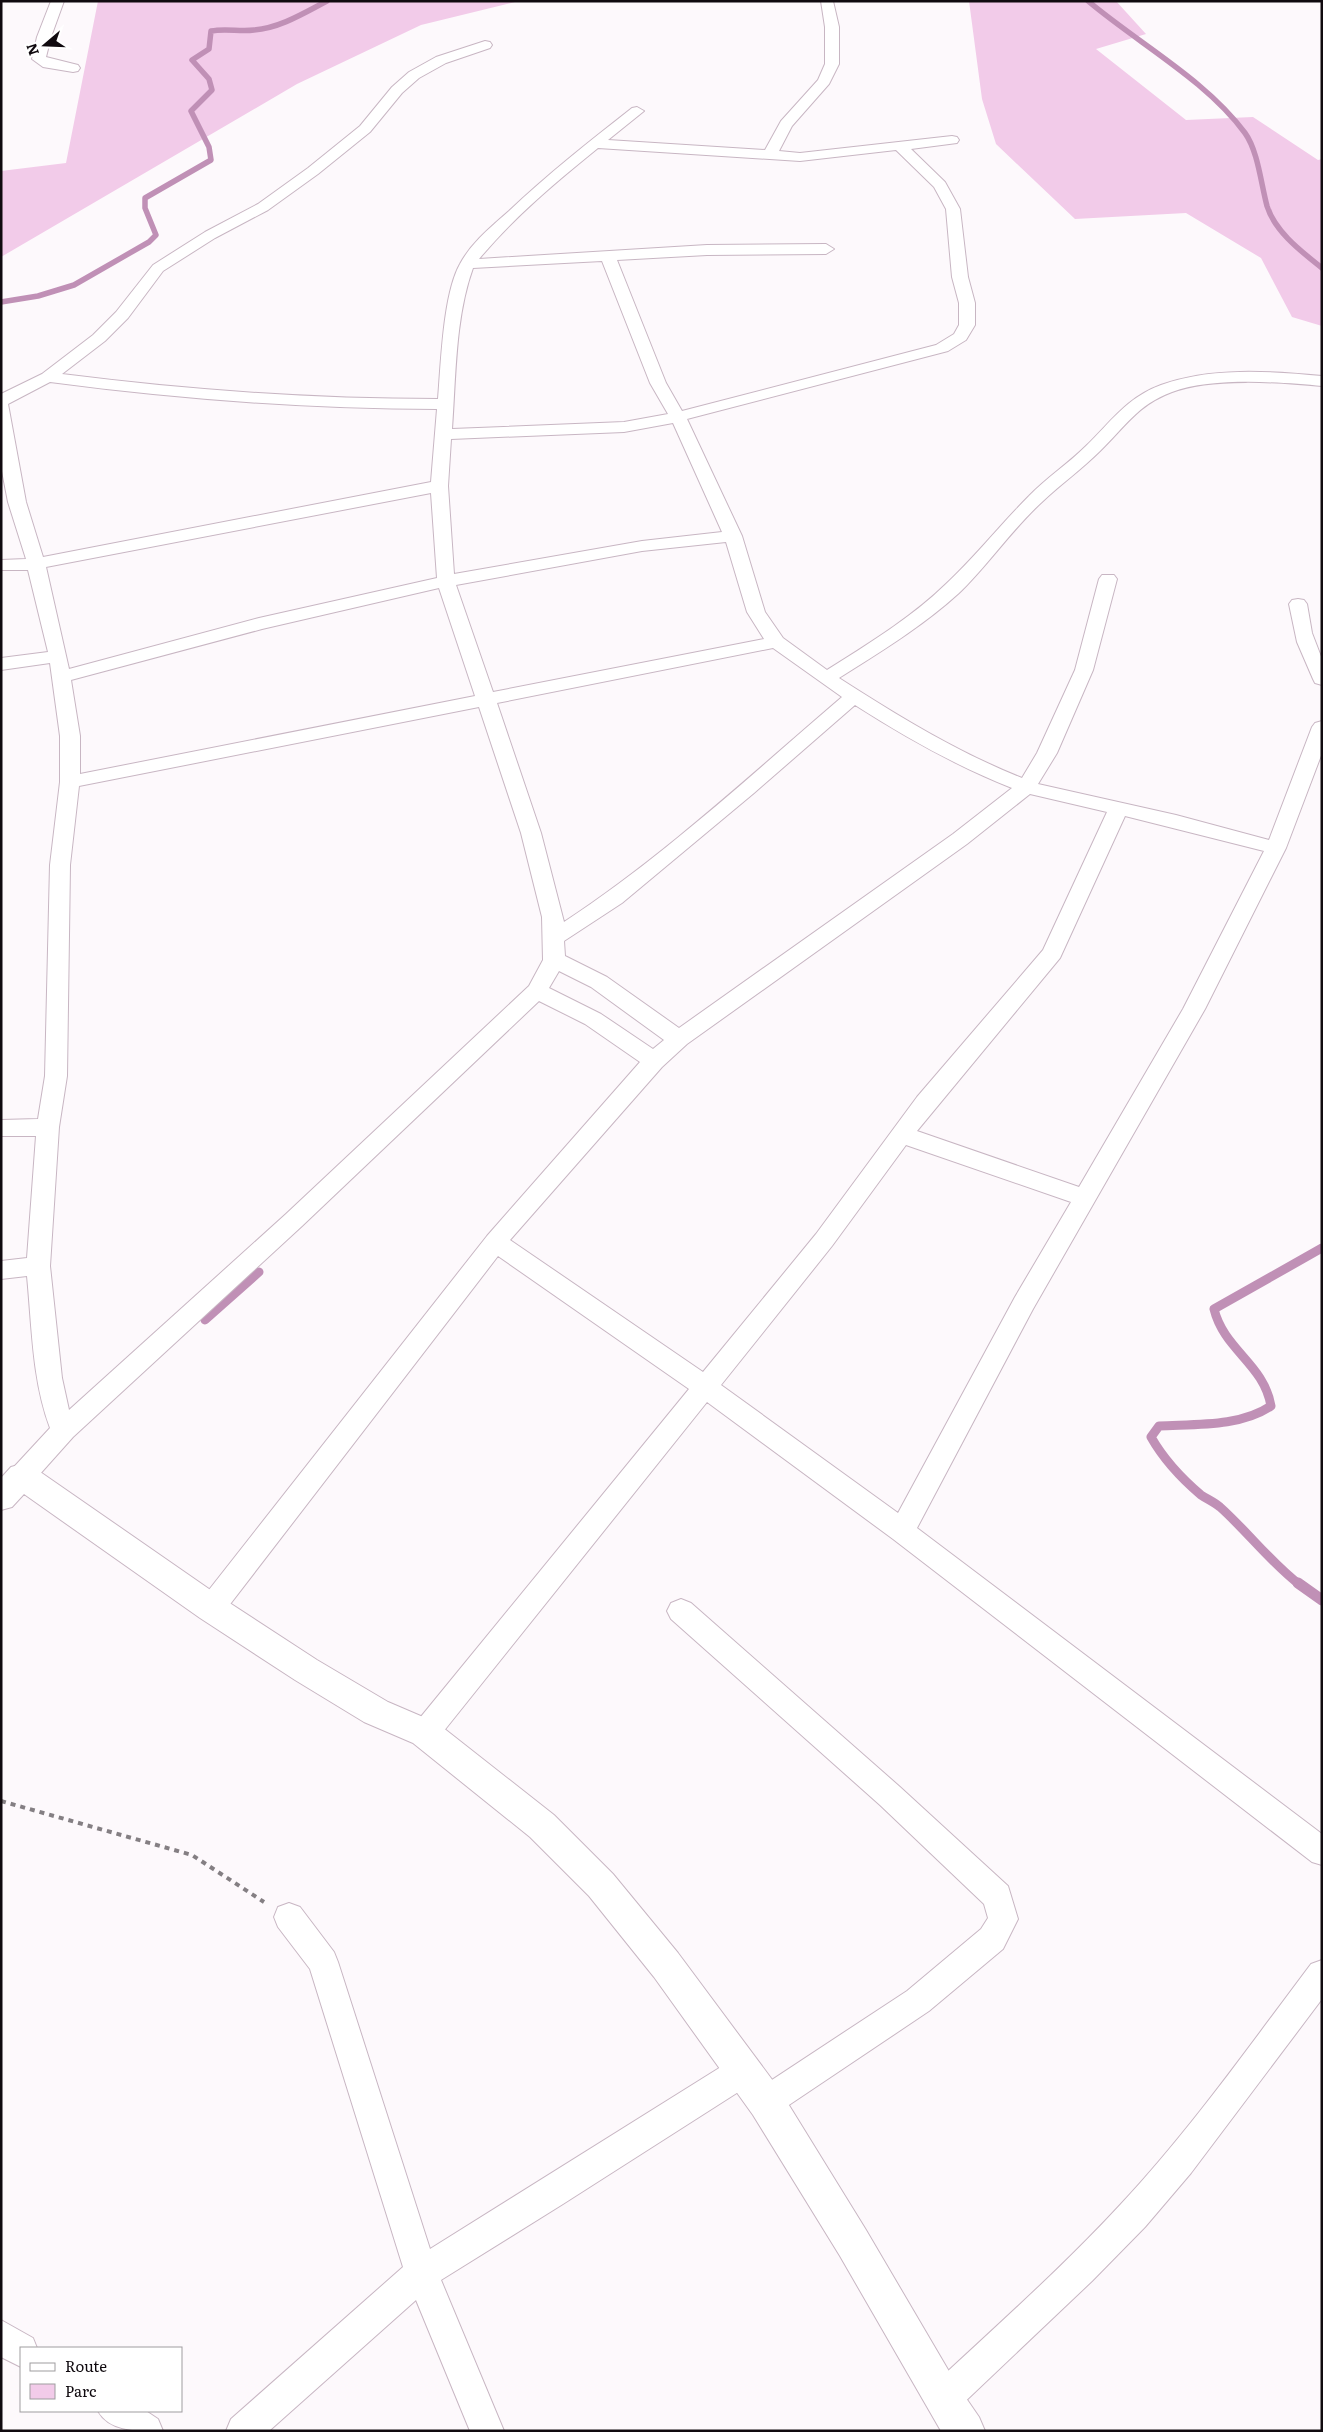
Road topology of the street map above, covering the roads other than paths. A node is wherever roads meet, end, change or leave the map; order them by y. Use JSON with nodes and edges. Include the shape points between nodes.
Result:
{"nodes":[{"id":1,"x":58,"y":1,"type":"edge"},
{"id":2,"x":827,"y":1,"type":"edge"},
{"id":3,"x":485,"y":46,"type":"dead end"},
{"id":4,"x":73,"y":68,"type":"dead end"},
{"id":5,"x":637,"y":111,"type":"dead end"},
{"id":6,"x":952,"y":140,"type":"dead end"},
{"id":7,"x":597,"y":144,"type":"junction"},
{"id":8,"x":900,"y":146,"type":"junction"},
{"id":9,"x":769,"y":156,"type":"junction"},
{"id":10,"x":826,"y":249,"type":"dead end"},
{"id":11,"x":606,"y":255,"type":"junction"},
{"id":12,"x":467,"y":264,"type":"junction"},
{"id":13,"x":48,"y":377,"type":"junction"},
{"id":14,"x":1322,"y":381,"type":"edge"},
{"id":15,"x":1,"y":401,"type":"edge"},
{"id":16,"x":445,"y":404,"type":"junction"},
{"id":17,"x":1,"y":405,"type":"edge"},
{"id":18,"x":678,"y":418,"type":"junction"},
{"id":19,"x":443,"y":434,"type":"junction"},
{"id":20,"x":438,"y":486,"type":"junction"},
{"id":21,"x":733,"y":536,"type":"junction"},
{"id":22,"x":36,"y":564,"type":"junction"},
{"id":23,"x":1,"y":565,"type":"edge"},
{"id":24,"x":1108,"y":579,"type":"dead end"},
{"id":25,"x":446,"y":581,"type":"junction"},
{"id":26,"x":1298,"y":604,"type":"dead end"},
{"id":27,"x":776,"y":642,"type":"junction"},
{"id":28,"x":1,"y":664,"type":"edge"},
{"id":29,"x":60,"y":666,"type":"junction"},
{"id":30,"x":826,"y":678,"type":"junction"},
{"id":31,"x":1322,"y":678,"type":"edge"},
{"id":32,"x":854,"y":696,"type":"junction"},
{"id":33,"x":484,"y":699,"type":"junction"},
{"id":34,"x":1322,"y":727,"type":"edge"},
{"id":35,"x":70,"y":782,"type":"junction"},
{"id":36,"x":1026,"y":787,"type":"junction"},
{"id":37,"x":1119,"y":808,"type":"junction"},
{"id":38,"x":1276,"y":848,"type":"junction"},
{"id":39,"x":555,"y":936,"type":"junction"},
{"id":40,"x":554,"y":960,"type":"junction"},
{"id":41,"x":537,"y":991,"type":"junction"},
{"id":42,"x":679,"y":1039,"type":"junction"},
{"id":43,"x":654,"y":1061,"type":"junction"},
{"id":44,"x":48,"y":1127,"type":"junction"},
{"id":45,"x":1,"y":1128,"type":"edge"},
{"id":46,"x":902,"y":1135,"type":"junction"},
{"id":47,"x":1086,"y":1198,"type":"junction"},
{"id":48,"x":495,"y":1242,"type":"junction"},
{"id":49,"x":38,"y":1266,"type":"junction"},
{"id":50,"x":1,"y":1270,"type":"edge"},
{"id":51,"x":704,"y":1386,"type":"junction"},
{"id":52,"x":64,"y":1430,"type":"junction"},
{"id":53,"x":12,"y":1487,"type":"edge"},
{"id":54,"x":902,"y":1531,"type":"junction"},
{"id":55,"x":211,"y":1608,"type":"junction"},
{"id":56,"x":681,"y":1611,"type":"dead end"},
{"id":57,"x":425,"y":1733,"type":"junction"},
{"id":58,"x":1322,"y":1852,"type":"edge"},
{"id":59,"x":289,"y":1917,"type":"road end"},
{"id":60,"x":1322,"y":1974,"type":"edge"},
{"id":61,"x":743,"y":2072,"type":"junction"},
{"id":62,"x":766,"y":2102,"type":"junction"},
{"id":63,"x":421,"y":2274,"type":"junction"},
{"id":64,"x":1,"y":2337,"type":"edge"},
{"id":65,"x":20,"y":2349,"type":"edge"},
{"id":66,"x":943,"y":2399,"type":"junction"},
{"id":67,"x":117,"y":2412,"type":"edge"},
{"id":68,"x":146,"y":2431,"type":"edge"},
{"id":69,"x":243,"y":2431,"type":"edge"},
{"id":70,"x":487,"y":2431,"type":"edge"},
{"id":71,"x":965,"y":2431,"type":"edge"}],
"edges":[{"from":1,"to":4,"type":"street","via":[[38,58],[48,64]]},
{"from":2,"to":9,"type":"street","via":[[832,28],[832,64],[824,81],[786,124]]},
{"from":3,"to":13,"type":"street","via":[[425,67],[397,90],[365,129],[313,171],[263,207],[158,268],[122,315]]},
{"from":5,"to":7,"type":"street"},
{"from":6,"to":8,"type":"street"},
{"from":7,"to":9,"type":"street"},
{"from":7,"to":12,"type":"street","via":[[558,172],[491,235]]},
{"from":8,"to":9,"type":"street","via":[[817,156]]},
{"from":8,"to":18,"type":"street","via":[[940,185],[953,209],[960,277],[967,303],[968,325],[960,337],[942,348]]},
{"from":10,"to":11,"type":"street"},
{"from":11,"to":12,"type":"street"},
{"from":11,"to":18,"type":"street","via":[[658,383]]},
{"from":12,"to":16,"type":"street","via":[[460,283],[452,333]]},
{"from":13,"to":15,"type":"street"},
{"from":13,"to":16,"type":"street","via":[[262,400]]},
{"from":14,"to":30,"type":"street","via":[[1289,378],[1196,381],[1165,389],[1138,403],[1076,465],[1037,497],[951,590],[886,641]]},
{"from":16,"to":19,"type":"street"},
{"from":17,"to":22,"type":"street","via":[[17,502]]},
{"from":18,"to":19,"type":"street","via":[[624,427]]},
{"from":18,"to":21,"type":"street"},
{"from":19,"to":20,"type":"street"},
{"from":20,"to":22,"type":"street"},
{"from":20,"to":25,"type":"street"},
{"from":21,"to":25,"type":"street","via":[[642,546]]},
{"from":21,"to":27,"type":"street","via":[[756,612]]},
{"from":22,"to":23,"type":"street"},
{"from":22,"to":29,"type":"street"},
{"from":24,"to":36,"type":"street","via":[[1084,670],[1047,753]]},
{"from":25,"to":29,"type":"street"},
{"from":25,"to":33,"type":"street"},
{"from":26,"to":31,"type":"street","via":[[1300,627]]},
{"from":27,"to":30,"type":"street"},
{"from":27,"to":33,"type":"street"},
{"from":28,"to":29,"type":"street"},
{"from":29,"to":35,"type":"street","via":[[70,736]]},
{"from":30,"to":32,"type":"street"},
{"from":32,"to":36,"type":"street","via":[[907,730],[986,771]]},
{"from":32,"to":39,"type":"street","via":[[615,898]]},
{"from":33,"to":35,"type":"street"},
{"from":33,"to":39,"type":"street","via":[[531,833],[553,916]]},
{"from":34,"to":38,"type":"street"},
{"from":35,"to":44,"type":"street","via":[[60,865],[56,1076]]},
{"from":36,"to":37,"type":"street"},
{"from":36,"to":42,"type":"street","via":[[960,839]]},
{"from":37,"to":38,"type":"street"},
{"from":37,"to":46,"type":"street","via":[[1052,953],[925,1103]]},
{"from":38,"to":47,"type":"street","via":[[1194,1009]]},
{"from":39,"to":40,"type":"street"},
{"from":40,"to":41,"type":"street"},
{"from":40,"to":42,"type":"street","via":[[599,982]]},
{"from":41,"to":43,"type":"street","via":[[593,1019]]},
{"from":41,"to":52,"type":"street","via":[[294,1220]]},
{"from":42,"to":43,"type":"street"},
{"from":43,"to":48,"type":"street"},
{"from":44,"to":45,"type":"street"},
{"from":44,"to":49,"type":"street"},
{"from":46,"to":47,"type":"street"},
{"from":46,"to":51,"type":"street","via":[[824,1240]]},
{"from":47,"to":54,"type":"street","via":[[1024,1304]]},
{"from":48,"to":51,"type":"street"},
{"from":48,"to":55,"type":"street"},
{"from":49,"to":50,"type":"street"},
{"from":49,"to":52,"type":"street","via":[[49,1378]]},
{"from":51,"to":54,"type":"street"},
{"from":51,"to":57,"type":"street"},
{"from":52,"to":53,"type":"street"},
{"from":53,"to":55,"type":"street"},
{"from":54,"to":58,"type":"street"},
{"from":55,"to":57,"type":"street","via":[[376,1712]]},
{"from":56,"to":62,"type":"street","via":[[997,1896],[1003,1919],[992,1939],[918,2001]]},
{"from":57,"to":61,"type":"street","via":[[542,1826],[601,1885],[666,1965]]},
{"from":59,"to":63,"type":"street","via":[[323,1962]]},
{"from":60,"to":66,"type":"street","via":[[1158,2187],[1086,2264]]},
{"from":61,"to":62,"type":"street"},
{"from":61,"to":63,"type":"street"},
{"from":62,"to":66,"type":"street","via":[[853,2243]]},
{"from":63,"to":69,"type":"street"},
{"from":63,"to":70,"type":"street"},
{"from":64,"to":65,"type":"street"},
{"from":66,"to":71,"type":"street"},
{"from":67,"to":68,"type":"street"}]}
